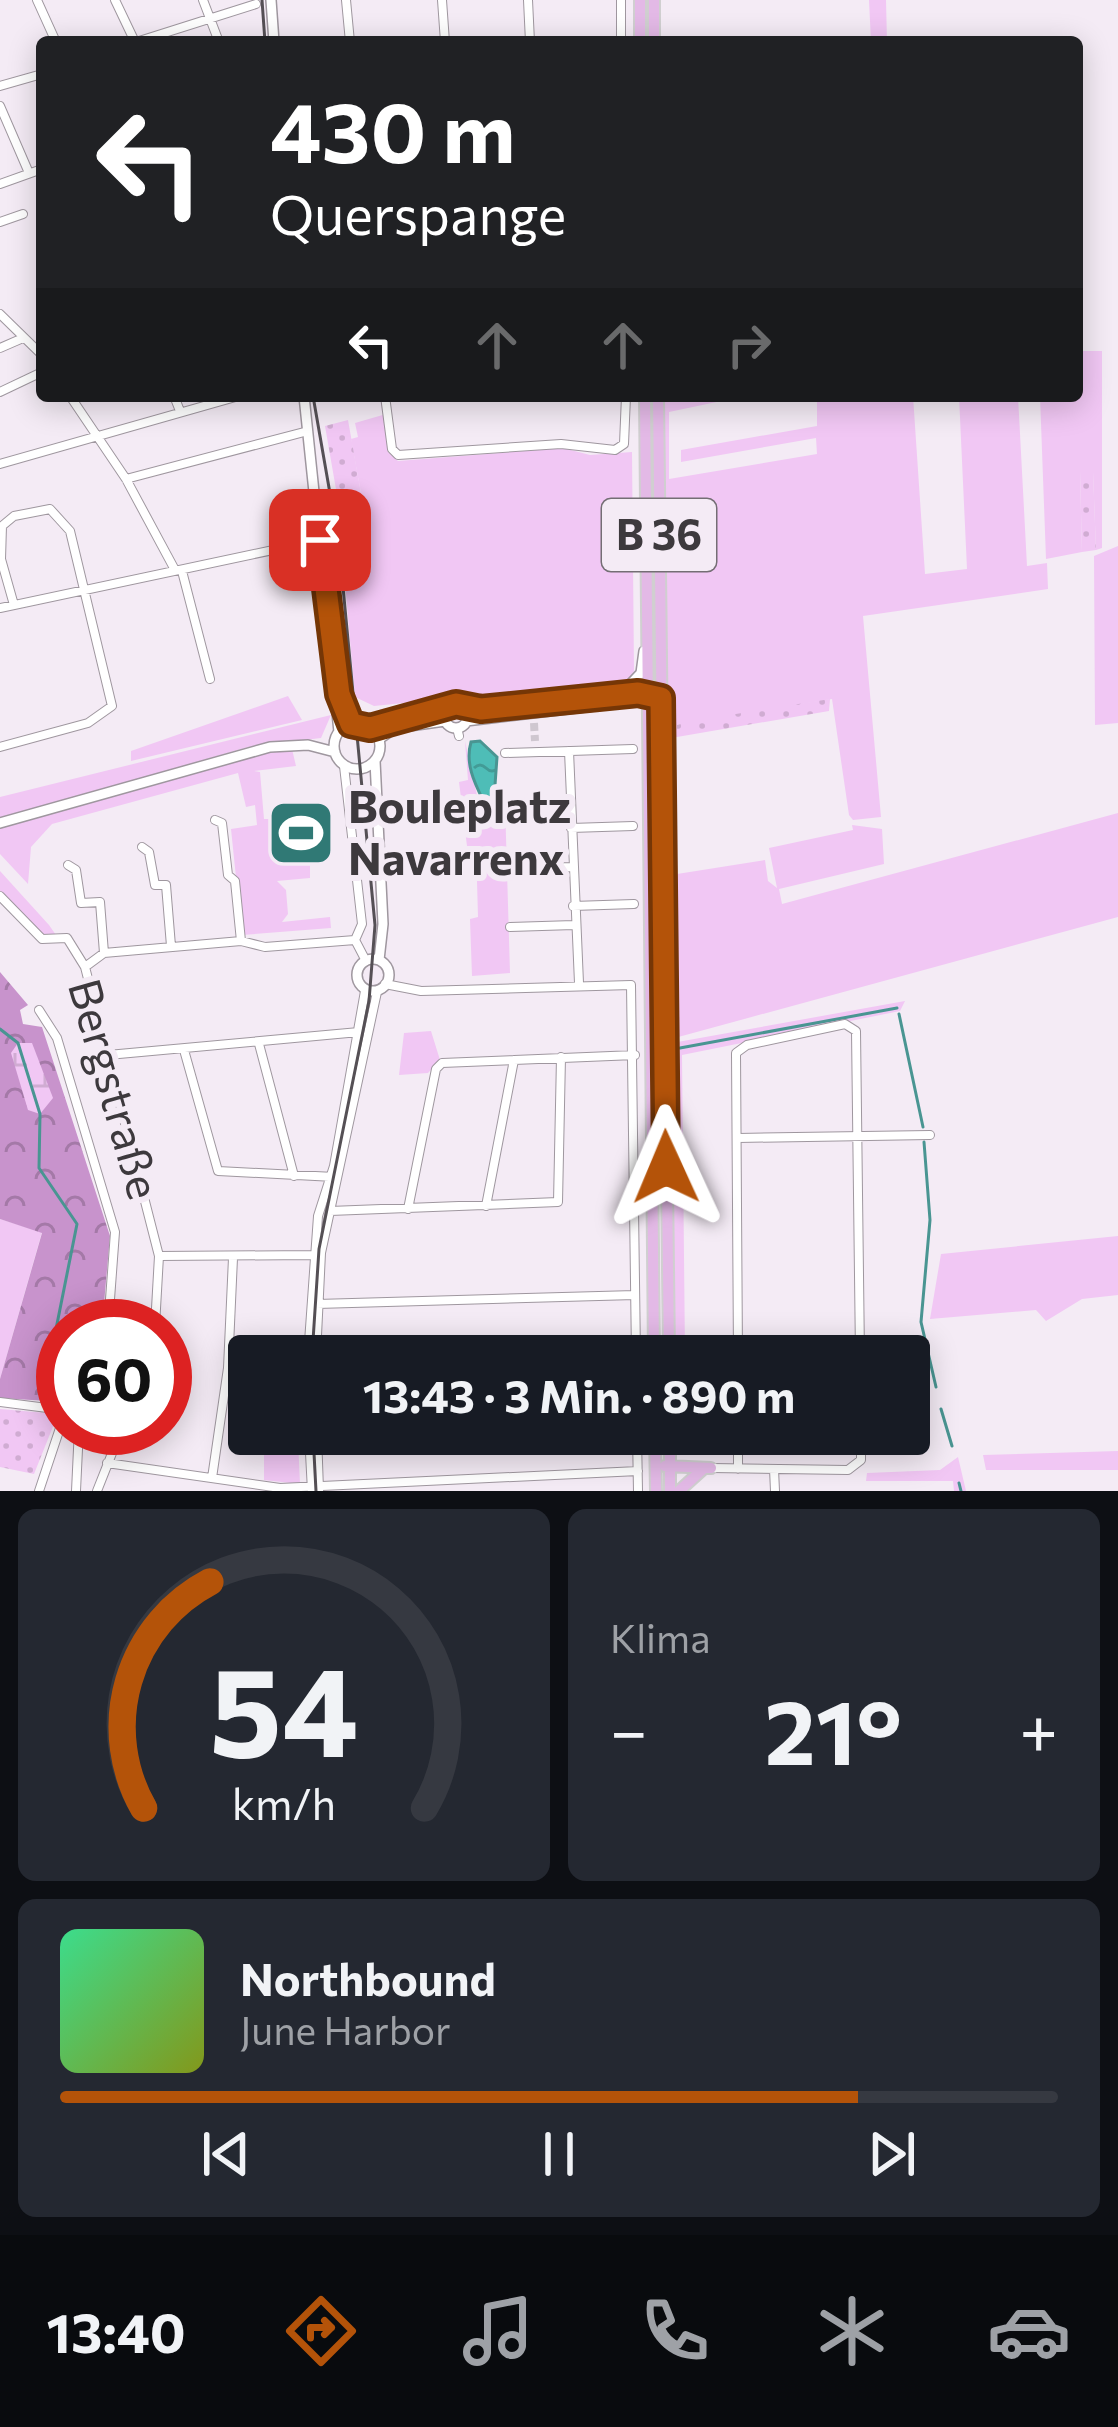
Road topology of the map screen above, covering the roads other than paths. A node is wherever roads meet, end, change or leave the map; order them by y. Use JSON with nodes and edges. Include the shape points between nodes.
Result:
{"nodes":[{"id":1,"x":37,"y":0,"type":"edge"},
{"id":2,"x":116,"y":0,"type":"edge"},
{"id":3,"x":203,"y":0,"type":"edge"},
{"id":4,"x":271,"y":0,"type":"edge"},
{"id":5,"x":281,"y":0,"type":"edge"},
{"id":6,"x":346,"y":0,"type":"edge"},
{"id":7,"x":442,"y":0,"type":"edge"},
{"id":8,"x":528,"y":0,"type":"edge"},
{"id":9,"x":621,"y":0,"type":"edge"},
{"id":10,"x":640,"y":0,"type":"edge"},
{"id":11,"x":654,"y":0,"type":"edge"},
{"id":12,"x":256,"y":4,"type":"dead end"},
{"id":13,"x":212,"y":18,"type":"junction"},
{"id":14,"x":53,"y":36,"type":"edge"},
{"id":15,"x":132,"y":36,"type":"edge"},
{"id":16,"x":154,"y":36,"type":"edge"},
{"id":17,"x":217,"y":36,"type":"edge"},
{"id":18,"x":274,"y":36,"type":"edge"},
{"id":19,"x":349,"y":36,"type":"edge"},
{"id":20,"x":445,"y":36,"type":"edge"},
{"id":21,"x":530,"y":36,"type":"edge"},
{"id":22,"x":622,"y":36,"type":"edge"},
{"id":23,"x":640,"y":36,"type":"edge"},
{"id":24,"x":654,"y":36,"type":"edge"},
{"id":25,"x":36,"y":76,"type":"edge"},
{"id":26,"x":0,"y":86,"type":"edge"},
{"id":27,"x":0,"y":106,"type":"edge"},
{"id":28,"x":36,"y":171,"type":"edge"},
{"id":29,"x":28,"y":173,"type":"junction"},
{"id":30,"x":0,"y":184,"type":"edge"},
{"id":31,"x":23,"y":214,"type":"dead end"},
{"id":32,"x":0,"y":222,"type":"edge"},
{"id":33,"x":0,"y":314,"type":"edge"},
{"id":34,"x":24,"y":338,"type":"junction"},
{"id":35,"x":0,"y":348,"type":"edge"},
{"id":36,"x":36,"y":349,"type":"edge"},
{"id":37,"x":36,"y":375,"type":"edge"},
{"id":38,"x":0,"y":392,"type":"edge"},
{"id":39,"x":74,"y":402,"type":"edge"},
{"id":40,"x":176,"y":402,"type":"edge"},
{"id":41,"x":215,"y":402,"type":"edge"},
{"id":42,"x":305,"y":402,"type":"edge"},
{"id":43,"x":387,"y":402,"type":"edge"},
{"id":44,"x":626,"y":402,"type":"edge"},
{"id":45,"x":645,"y":402,"type":"edge"},
{"id":46,"x":658,"y":402,"type":"edge"},
{"id":47,"x":180,"y":411,"type":"junction"},
{"id":48,"x":308,"y":431,"type":"junction"},
{"id":49,"x":98,"y":435,"type":"junction"},
{"id":50,"x":0,"y":464,"type":"edge"},
{"id":51,"x":126,"y":479,"type":"junction"},
{"id":52,"x":320,"y":540,"type":"junction"},
{"id":53,"x":179,"y":571,"type":"junction"},
{"id":54,"x":83,"y":590,"type":"junction"},
{"id":55,"x":14,"y":605,"type":"junction"},
{"id":56,"x":0,"y":608,"type":"edge"},
{"id":57,"x":647,"y":640,"type":"junction"},
{"id":58,"x":210,"y":679,"type":"dead end"},
{"id":59,"x":339,"y":694,"type":"junction"},
{"id":60,"x":619,"y":694,"type":"junction"},
{"id":61,"x":654,"y":698,"type":"junction"},
{"id":62,"x":464,"y":707,"type":"junction"},
{"id":63,"x":534,"y":712,"type":"junction"},
{"id":64,"x":446,"y":715,"type":"junction"},
{"id":65,"x":351,"y":724,"type":"junction"},
{"id":66,"x":370,"y":728,"type":"junction"},
{"id":67,"x":461,"y":728,"type":"junction"},
{"id":68,"x":337,"y":735,"type":"junction"},
{"id":69,"x":379,"y":739,"type":"junction"},
{"id":70,"x":535,"y":740,"type":"tunnel mouth"},
{"id":71,"x":308,"y":745,"type":"junction"},
{"id":72,"x":0,"y":747,"type":"edge"},
{"id":73,"x":633,"y":749,"type":"dead end"},
{"id":74,"x":569,"y":751,"type":"junction"},
{"id":75,"x":334,"y":752,"type":"junction"},
{"id":76,"x":534,"y":752,"type":"junction"},
{"id":77,"x":505,"y":753,"type":"dead end"},
{"id":78,"x":375,"y":761,"type":"junction"},
{"id":79,"x":344,"y":766,"type":"junction"},
{"id":80,"x":362,"y":769,"type":"junction"},
{"id":81,"x":377,"y":786,"type":"junction"},
{"id":82,"x":571,"y":809,"type":"junction"},
{"id":83,"x":507,"y":811,"type":"dead end"},
{"id":84,"x":215,"y":820,"type":"dead end"},
{"id":85,"x":0,"y":824,"type":"edge"},
{"id":86,"x":633,"y":826,"type":"dead end"},
{"id":87,"x":571,"y":828,"type":"junction"},
{"id":88,"x":142,"y":847,"type":"dead end"},
{"id":89,"x":68,"y":866,"type":"dead end"},
{"id":90,"x":572,"y":867,"type":"junction"},
{"id":91,"x":509,"y":869,"type":"dead end"},
{"id":92,"x":0,"y":896,"type":"edge"},
{"id":93,"x":634,"y":904,"type":"dead end"},
{"id":94,"x":573,"y":906,"type":"junction"},
{"id":95,"x":574,"y":925,"type":"junction"},
{"id":96,"x":511,"y":927,"type":"dead end"},
{"id":97,"x":356,"y":940,"type":"junction"},
{"id":98,"x":242,"y":941,"type":"junction"},
{"id":99,"x":171,"y":946,"type":"junction"},
{"id":100,"x":104,"y":953,"type":"junction"},
{"id":101,"x":380,"y":960,"type":"junction"},
{"id":102,"x":366,"y":961,"type":"junction"},
{"id":103,"x":85,"y":967,"type":"junction"},
{"id":104,"x":579,"y":983,"type":"junction"},
{"id":105,"x":376,"y":989,"type":"junction"},
{"id":106,"x":39,"y":1010,"type":"dead end"},
{"id":107,"x":359,"y":1032,"type":"junction"},
{"id":108,"x":259,"y":1044,"type":"junction"},
{"id":109,"x":184,"y":1049,"type":"junction"},
{"id":110,"x":108,"y":1055,"type":"junction"},
{"id":111,"x":635,"y":1055,"type":"junction"},
{"id":112,"x":561,"y":1057,"type":"junction"},
{"id":113,"x":514,"y":1059,"type":"junction"},
{"id":114,"x":930,"y":1135,"type":"dead end"},
{"id":115,"x":857,"y":1136,"type":"junction"},
{"id":116,"x":738,"y":1138,"type":"junction"},
{"id":117,"x":294,"y":1176,"type":"junction"},
{"id":118,"x":336,"y":1178,"type":"junction"},
{"id":119,"x":486,"y":1206,"type":"junction"},
{"id":120,"x":408,"y":1209,"type":"junction"},
{"id":121,"x":330,"y":1211,"type":"junction"},
{"id":122,"x":314,"y":1255,"type":"junction"},
{"id":123,"x":159,"y":1256,"type":"junction"},
{"id":124,"x":233,"y":1258,"type":"junction"},
{"id":125,"x":635,"y":1295,"type":"junction"},
{"id":126,"x":110,"y":1299,"type":"edge"},
{"id":127,"x":157,"y":1299,"type":"edge"},
{"id":128,"x":313,"y":1305,"type":"junction"},
{"id":129,"x":312,"y":1335,"type":"edge"},
{"id":130,"x":636,"y":1335,"type":"edge"},
{"id":131,"x":654,"y":1335,"type":"edge"},
{"id":132,"x":669,"y":1335,"type":"edge"},
{"id":133,"x":738,"y":1335,"type":"edge"},
{"id":134,"x":860,"y":1335,"type":"edge"},
{"id":135,"x":0,"y":1402,"type":"edge"},
{"id":136,"x":36,"y":1407,"type":"edge"},
{"id":137,"x":51,"y":1455,"type":"edge"},
{"id":138,"x":78,"y":1455,"type":"edge"},
{"id":139,"x":110,"y":1455,"type":"edge"},
{"id":140,"x":314,"y":1455,"type":"edge"},
{"id":141,"x":638,"y":1455,"type":"edge"},
{"id":142,"x":656,"y":1455,"type":"edge"},
{"id":143,"x":670,"y":1455,"type":"edge"},
{"id":144,"x":679,"y":1455,"type":"edge"},
{"id":145,"x":738,"y":1455,"type":"edge"},
{"id":146,"x":861,"y":1455,"type":"edge"},
{"id":147,"x":107,"y":1463,"type":"junction"},
{"id":148,"x":656,"y":1466,"type":"junction"},
{"id":149,"x":670,"y":1466,"type":"junction"},
{"id":150,"x":711,"y":1468,"type":"junction"},
{"id":151,"x":738,"y":1468,"type":"junction"},
{"id":152,"x":774,"y":1469,"type":"junction"},
{"id":153,"x":638,"y":1471,"type":"junction"},
{"id":154,"x":530,"y":1476,"type":"junction"},
{"id":155,"x":212,"y":1478,"type":"junction"},
{"id":156,"x":418,"y":1479,"type":"junction"},
{"id":157,"x":315,"y":1489,"type":"edge"},
{"id":158,"x":39,"y":1491,"type":"edge"},
{"id":159,"x":76,"y":1491,"type":"edge"},
{"id":160,"x":98,"y":1491,"type":"edge"},
{"id":161,"x":419,"y":1491,"type":"edge"},
{"id":162,"x":530,"y":1491,"type":"edge"},
{"id":163,"x":638,"y":1491,"type":"edge"},
{"id":164,"x":656,"y":1491,"type":"edge"},
{"id":165,"x":674,"y":1491,"type":"edge"},
{"id":166,"x":775,"y":1491,"type":"edge"}],
"edges":[{"from":1,"to":14,"type":"street"},
{"from":2,"to":15,"type":"street"},
{"from":3,"to":13,"type":"street"},
{"from":4,"to":5,"type":"street"},
{"from":4,"to":18,"type":"main road"},
{"from":6,"to":19,"type":"street"},
{"from":7,"to":20,"type":"street"},
{"from":8,"to":21,"type":"street"},
{"from":9,"to":22,"type":"street"},
{"from":10,"to":23,"type":"main road"},
{"from":11,"to":24,"type":"main road"},
{"from":12,"to":13,"type":"street"},
{"from":13,"to":16,"type":"street"},
{"from":13,"to":17,"type":"street"},
{"from":25,"to":26,"type":"street"},
{"from":27,"to":29,"type":"street"},
{"from":28,"to":29,"type":"street"},
{"from":29,"to":30,"type":"street"},
{"from":31,"to":32,"type":"street"},
{"from":33,"to":34,"type":"street"},
{"from":34,"to":35,"type":"street"},
{"from":34,"to":36,"type":"street"},
{"from":37,"to":38,"type":"street"},
{"from":39,"to":49,"type":"street"},
{"from":40,"to":47,"type":"street"},
{"from":41,"to":47,"type":"street"},
{"from":42,"to":48,"type":"main road"},
{"from":43,"to":44,"type":"street","via":[[398,455],[561,444],[615,450],[624,444]]},
{"from":45,"to":57,"type":"main road","number":"B 36"},
{"from":46,"to":61,"type":"main road","number":"B 36"},
{"from":47,"to":49,"type":"street"},
{"from":48,"to":51,"type":"street"},
{"from":48,"to":52,"type":"main road"},
{"from":49,"to":50,"type":"street"},
{"from":49,"to":51,"type":"street"},
{"from":51,"to":53,"type":"street"},
{"from":52,"to":53,"type":"street"},
{"from":52,"to":59,"type":"main road"},
{"from":53,"to":54,"type":"street"},
{"from":53,"to":58,"type":"street"},
{"from":54,"to":55,"type":"street"},
{"from":54,"to":55,"type":"street","via":[[68,528],[40,508],[2,526],[1,560]]},
{"from":54,"to":72,"type":"street","via":[[112,706],[88,723]]},
{"from":55,"to":56,"type":"street"},
{"from":57,"to":60,"type":"main road","via":[[641,674]]},
{"from":57,"to":61,"type":"main road","number":"B 36"},
{"from":59,"to":65,"type":"main road"},
{"from":59,"to":68,"type":"main road"},
{"from":60,"to":61,"type":"main road"},
{"from":60,"to":63,"type":"main road"},
{"from":61,"to":63,"type":"main road"},
{"from":61,"to":131,"type":"main road","number":"B 36"},
{"from":61,"to":132,"type":"main road","number":"B 36"},
{"from":62,"to":63,"type":"main road"},
{"from":62,"to":64,"type":"main road"},
{"from":62,"to":67,"type":"main road"},
{"from":63,"to":67,"type":"main road"},
{"from":64,"to":66,"type":"main road"},
{"from":64,"to":67,"type":"main road"},
{"from":64,"to":69,"type":"main road"},
{"from":65,"to":66,"type":"main road"},
{"from":65,"to":68,"type":"main road"},
{"from":66,"to":69,"type":"main road"},
{"from":68,"to":71,"type":"main road"},
{"from":68,"to":75,"type":"main road"},
{"from":69,"to":78,"type":"main road"},
{"from":70,"to":76,"type":"street"},
{"from":71,"to":75,"type":"main road"},
{"from":71,"to":85,"type":"main road","via":[[251,751]]},
{"from":73,"to":74,"type":"street"},
{"from":74,"to":76,"type":"street"},
{"from":74,"to":82,"type":"street"},
{"from":75,"to":79,"type":"main road"},
{"from":76,"to":77,"type":"street"},
{"from":78,"to":80,"type":"main road"},
{"from":78,"to":81,"type":"main road"},
{"from":79,"to":80,"type":"main road"},
{"from":79,"to":97,"type":"street","via":[[362,924]]},
{"from":80,"to":81,"type":"main road"},
{"from":81,"to":101,"type":"main road"},
{"from":82,"to":83,"type":"street"},
{"from":82,"to":87,"type":"street"},
{"from":84,"to":98,"type":"street","via":[[235,881]]},
{"from":86,"to":87,"type":"street"},
{"from":87,"to":90,"type":"street"},
{"from":88,"to":99,"type":"street","via":[[155,885],[166,885]]},
{"from":89,"to":100,"type":"street","via":[[76,870],[81,903],[100,902]]},
{"from":90,"to":91,"type":"street"},
{"from":90,"to":94,"type":"street"},
{"from":92,"to":103,"type":"street","name":"Bergstraße","via":[[42,939],[67,938]]},
{"from":93,"to":94,"type":"street"},
{"from":94,"to":95,"type":"street"},
{"from":95,"to":96,"type":"street"},
{"from":95,"to":104,"type":"street"},
{"from":97,"to":98,"type":"street","via":[[265,947]]},
{"from":97,"to":102,"type":"street"},
{"from":98,"to":99,"type":"street"},
{"from":99,"to":100,"type":"street"},
{"from":100,"to":103,"type":"street"},
{"from":101,"to":102,"type":"main road"},
{"from":101,"to":105,"type":"main road"},
{"from":102,"to":105,"type":"main road","via":[[358,979]]},
{"from":103,"to":110,"type":"street","name":"Bergstraße"},
{"from":104,"to":105,"type":"street"},
{"from":104,"to":111,"type":"street","via":[[631,985]]},
{"from":105,"to":107,"type":"street"},
{"from":105,"to":118,"type":"street"},
{"from":106,"to":126,"type":"street","via":[[57,1038],[115,1232]]},
{"from":107,"to":108,"type":"street"},
{"from":107,"to":118,"type":"street"},
{"from":108,"to":109,"type":"street"},
{"from":108,"to":117,"type":"street"},
{"from":109,"to":110,"type":"street"},
{"from":109,"to":117,"type":"street","via":[[218,1171]]},
{"from":110,"to":123,"type":"street","name":"Bergstraße"},
{"from":111,"to":112,"type":"street"},
{"from":111,"to":125,"type":"street"},
{"from":112,"to":113,"type":"street"},
{"from":112,"to":119,"type":"street","via":[[561,1199]]},
{"from":113,"to":119,"type":"street"},
{"from":113,"to":120,"type":"street","via":[[449,1061],[436,1069]]},
{"from":114,"to":115,"type":"street"},
{"from":115,"to":116,"type":"street"},
{"from":115,"to":116,"type":"street","via":[[856,1031],[845,1024],[738,1048]]},
{"from":115,"to":134,"type":"street"},
{"from":116,"to":133,"type":"street"},
{"from":117,"to":118,"type":"street"},
{"from":118,"to":121,"type":"street"},
{"from":118,"to":122,"type":"street"},
{"from":119,"to":120,"type":"street"},
{"from":120,"to":121,"type":"street"},
{"from":121,"to":128,"type":"street"},
{"from":122,"to":124,"type":"street"},
{"from":122,"to":128,"type":"street"},
{"from":123,"to":124,"type":"street"},
{"from":123,"to":127,"type":"street","name":"Bergstraße"},
{"from":124,"to":155,"type":"street"},
{"from":125,"to":128,"type":"street"},
{"from":125,"to":130,"type":"street"},
{"from":128,"to":129,"type":"street"},
{"from":135,"to":136,"type":"street"},
{"from":137,"to":158,"type":"street"},
{"from":138,"to":159,"type":"street"},
{"from":139,"to":147,"type":"street"},
{"from":140,"to":157,"type":"street"},
{"from":141,"to":153,"type":"street"},
{"from":142,"to":148,"type":"main road"},
{"from":143,"to":149,"type":"main road"},
{"from":144,"to":150,"type":"main road"},
{"from":145,"to":151,"type":"street"},
{"from":146,"to":152,"type":"street","via":[[854,1468]]},
{"from":147,"to":155,"type":"street"},
{"from":147,"to":160,"type":"street"},
{"from":148,"to":149,"type":"main road"},
{"from":148,"to":164,"type":"main road"},
{"from":149,"to":150,"type":"main road"},
{"from":149,"to":165,"type":"main road"},
{"from":150,"to":151,"type":"street"},
{"from":150,"to":165,"type":"main road"},
{"from":151,"to":152,"type":"street"},
{"from":152,"to":166,"type":"street"},
{"from":153,"to":154,"type":"street"},
{"from":153,"to":163,"type":"street"},
{"from":154,"to":156,"type":"street"},
{"from":154,"to":162,"type":"street"},
{"from":155,"to":157,"type":"street"},
{"from":156,"to":157,"type":"street"},
{"from":156,"to":161,"type":"street"}]}
